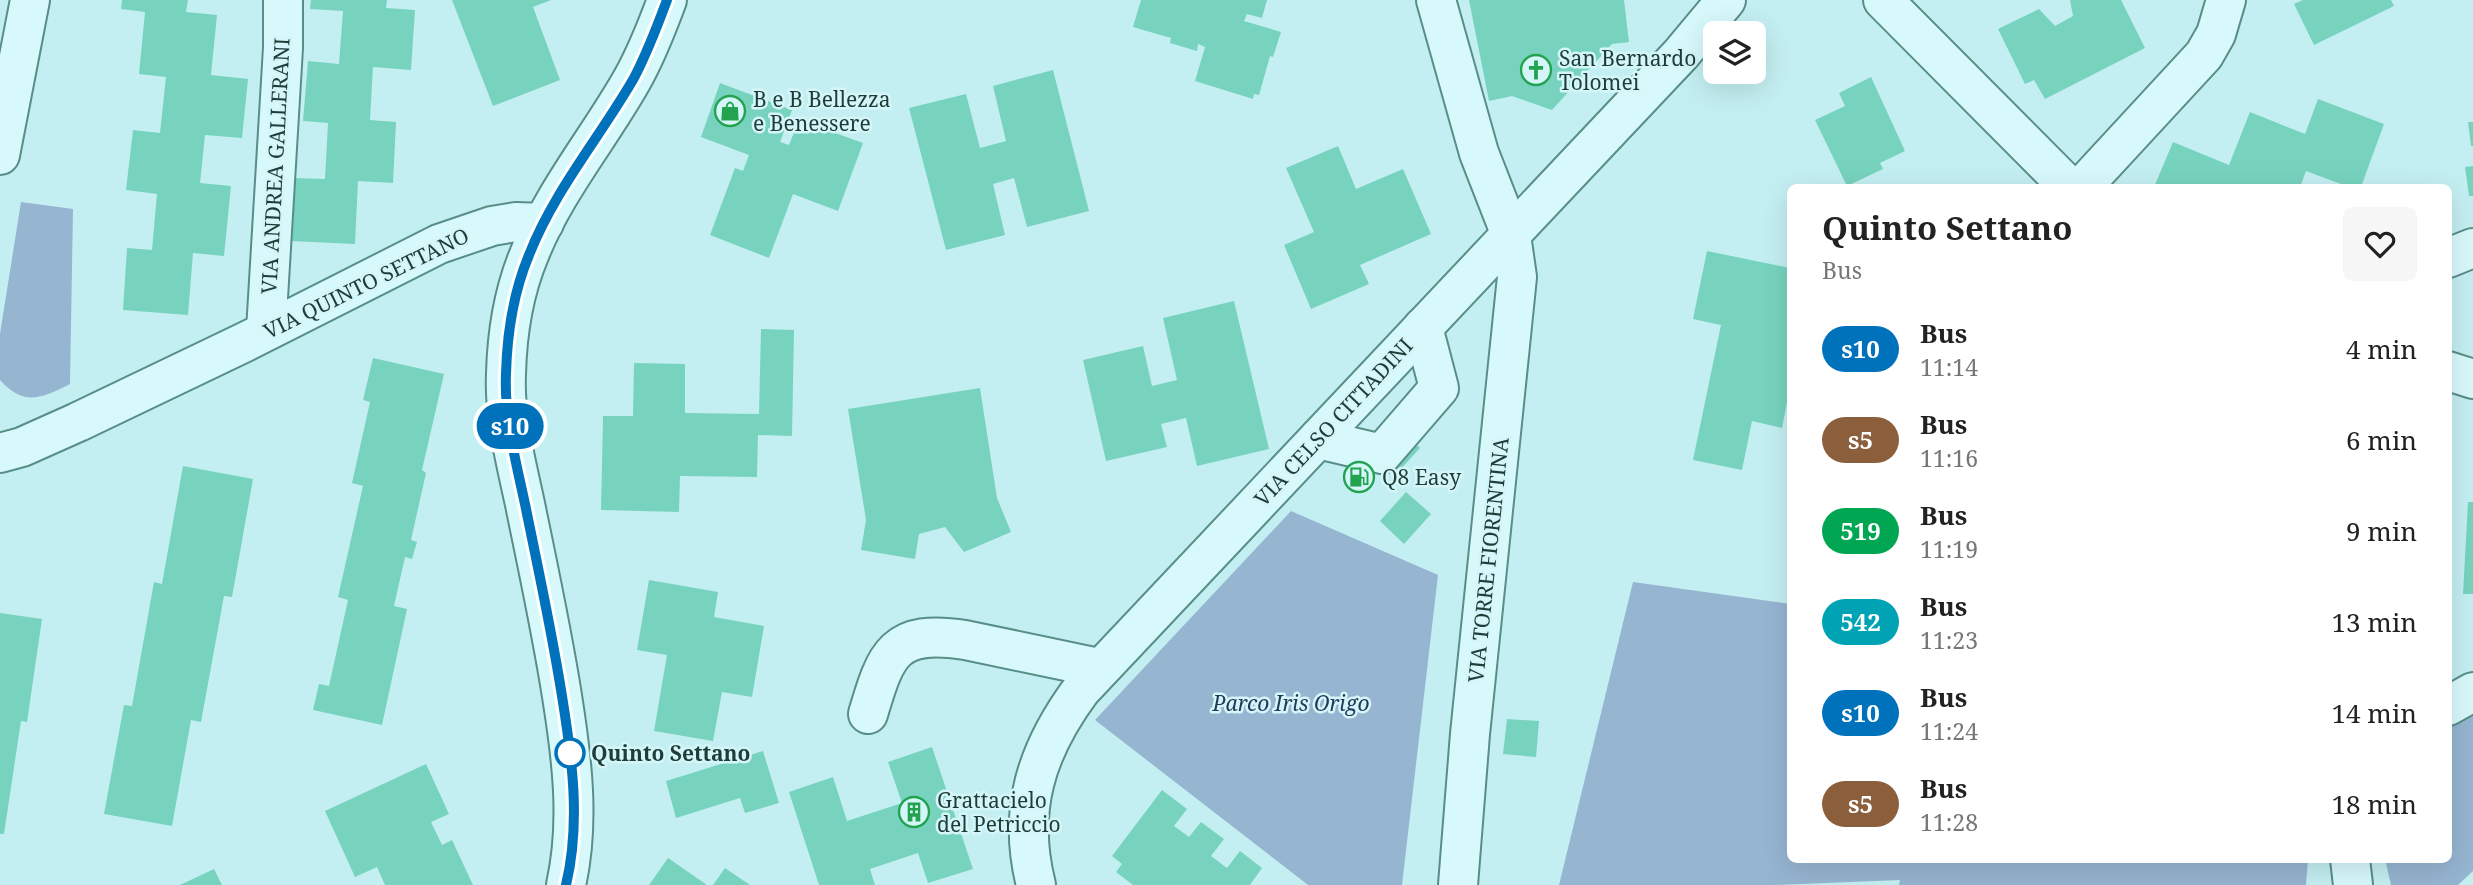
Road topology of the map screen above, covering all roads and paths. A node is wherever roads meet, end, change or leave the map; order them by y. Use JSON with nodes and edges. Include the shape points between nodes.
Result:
{"nodes":[{"id":1,"x":30,"y":0,"type":"edge"},
{"id":2,"x":283,"y":0,"type":"edge"},
{"id":3,"x":667,"y":0,"type":"edge"},
{"id":4,"x":1436,"y":0,"type":"edge"},
{"id":5,"x":1726,"y":0,"type":"edge"},
{"id":6,"x":1883,"y":0,"type":"edge"},
{"id":7,"x":2226,"y":0,"type":"edge"},
{"id":8,"x":7,"y":82,"type":"edge"},
{"id":9,"x":0,"y":155,"type":"edge"},
{"id":10,"x":2066,"y":184,"type":"edge"},
{"id":11,"x":2085,"y":184,"type":"edge"},
{"id":12,"x":544,"y":223,"type":"junction"},
{"id":13,"x":1511,"y":235,"type":"junction"},
{"id":14,"x":2473,"y":248,"type":"edge"},
{"id":15,"x":2452,"y":256,"type":"edge"},
{"id":16,"x":1423,"y":327,"type":"junction"},
{"id":17,"x":266,"y":331,"type":"junction"},
{"id":18,"x":2452,"y":372,"type":"edge"},
{"id":19,"x":2473,"y":379,"type":"edge"},
{"id":20,"x":1318,"y":439,"type":"junction"},
{"id":21,"x":0,"y":453,"type":"edge"},
{"id":22,"x":1099,"y":668,"type":"junction"},
{"id":23,"x":2473,"y":692,"type":"edge"},
{"id":24,"x":2452,"y":704,"type":"edge"},
{"id":25,"x":868,"y":714,"type":"dead end"},
{"id":26,"x":2350,"y":863,"type":"edge"},
{"id":27,"x":566,"y":885,"type":"edge"},
{"id":28,"x":1036,"y":885,"type":"edge"},
{"id":29,"x":1458,"y":885,"type":"edge"},
{"id":30,"x":2353,"y":885,"type":"edge"}],
"edges":[{"from":1,"to":8,"type":"street"},
{"from":2,"to":17,"type":"street","name":"VIA ANDREA GALLERANI"},
{"from":3,"to":12,"type":"street","via":[[634,77]]},
{"from":4,"to":13,"type":"street","name":"VIA TORRE FIORENTINA","via":[[1479,153]]},
{"from":5,"to":13,"type":"street","name":"VIA CELSO CITTADINI"},
{"from":6,"to":10,"type":"street"},
{"from":7,"to":11,"type":"street","via":[[2204,55]]},
{"from":8,"to":9,"type":"street"},
{"from":12,"to":17,"type":"street","name":"VIA QUINTO SETTANO","via":[[492,226],[439,244]]},
{"from":12,"to":27,"type":"street","via":[[520,282],[506,375],[510,426],[570,746],[573,822]]},
{"from":13,"to":16,"type":"street","name":"VIA CELSO CITTADINI"},
{"from":13,"to":29,"type":"street","name":"VIA TORRE FIORENTINA","via":[[1517,277]]},
{"from":14,"to":15,"type":"street"},
{"from":16,"to":20,"type":"street","name":"VIA CELSO CITTADINI"},
{"from":16,"to":20,"type":"street","via":[[1439,388],[1382,454]]},
{"from":17,"to":21,"type":"street","name":"VIA QUINTO SETTANO","via":[[47,436]]},
{"from":18,"to":19,"type":"street"},
{"from":20,"to":22,"type":"street","name":"VIA CELSO CITTADINI"},
{"from":22,"to":25,"type":"street","via":[[943,636],[924,637],[908,641],[885,663]]},
{"from":22,"to":28,"type":"street","name":"VIA CELSO CITTADINI","via":[[1057,723],[1038,767],[1027,832]]},
{"from":23,"to":24,"type":"street"},
{"from":26,"to":30,"type":"street"}]}
